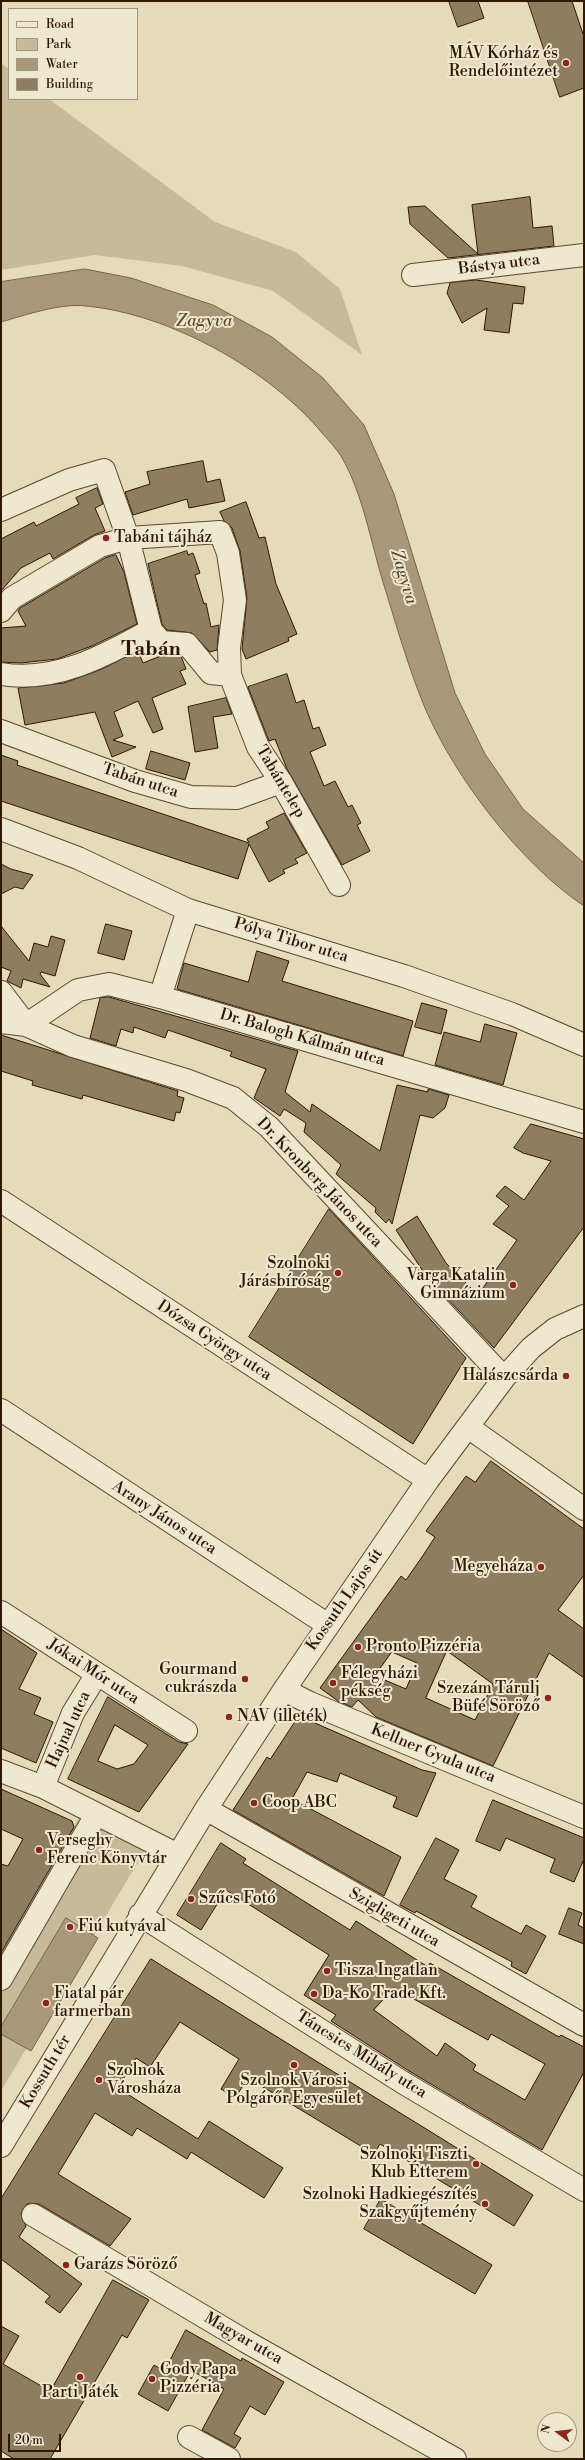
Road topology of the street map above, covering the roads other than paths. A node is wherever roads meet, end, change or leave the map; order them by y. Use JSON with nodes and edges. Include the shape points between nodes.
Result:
{"nodes":[{"id":1,"x":584,"y":255,"type":"edge"},
{"id":2,"x":414,"y":275,"type":"dead end"},
{"id":3,"x":1,"y":510,"type":"edge"},
{"id":4,"x":128,"y":538,"type":"junction"},
{"id":5,"x":1,"y":611,"type":"edge"},
{"id":6,"x":151,"y":630,"type":"junction"},
{"id":7,"x":1,"y":674,"type":"edge"},
{"id":8,"x":230,"y":675,"type":"junction"},
{"id":9,"x":1,"y":731,"type":"edge"},
{"id":10,"x":281,"y":782,"type":"junction"},
{"id":11,"x":1,"y":828,"type":"edge"},
{"id":12,"x":339,"y":885,"type":"dead end"},
{"id":13,"x":188,"y":910,"type":"junction"},
{"id":14,"x":1,"y":992,"type":"edge"},
{"id":15,"x":160,"y":996,"type":"junction"},
{"id":16,"x":1,"y":1022,"type":"edge"},
{"id":17,"x":26,"y":1025,"type":"junction"},
{"id":18,"x":584,"y":1045,"type":"edge"},
{"id":19,"x":584,"y":1122,"type":"edge"},
{"id":20,"x":1,"y":1201,"type":"edge"},
{"id":21,"x":584,"y":1301,"type":"edge"},
{"id":22,"x":584,"y":1316,"type":"edge"},
{"id":23,"x":555,"y":1329,"type":"junction"},
{"id":24,"x":504,"y":1378,"type":"junction"},
{"id":25,"x":1,"y":1410,"type":"edge"},
{"id":26,"x":468,"y":1426,"type":"junction"},
{"id":27,"x":428,"y":1480,"type":"junction"},
{"id":28,"x":584,"y":1509,"type":"edge"},
{"id":29,"x":1,"y":1612,"type":"edge"},
{"id":30,"x":328,"y":1625,"type":"junction"},
{"id":31,"x":97,"y":1674,"type":"junction"},
{"id":32,"x":284,"y":1690,"type":"junction"},
{"id":33,"x":186,"y":1731,"type":"dead end"},
{"id":34,"x":1,"y":1771,"type":"edge"},
{"id":35,"x":43,"y":1787,"type":"junction"},
{"id":36,"x":206,"y":1809,"type":"junction"},
{"id":37,"x":96,"y":1815,"type":"junction"},
{"id":38,"x":584,"y":1817,"type":"edge"},
{"id":39,"x":178,"y":1855,"type":"junction"},
{"id":40,"x":140,"y":1915,"type":"junction"},
{"id":41,"x":1,"y":1979,"type":"edge"},
{"id":42,"x":584,"y":2026,"type":"edge"},
{"id":43,"x":1,"y":2146,"type":"edge"},
{"id":44,"x":584,"y":2190,"type":"edge"},
{"id":45,"x":33,"y":2215,"type":"dead end"},
{"id":46,"x":189,"y":2437,"type":"dead end"},
{"id":47,"x":229,"y":2459,"type":"edge"},
{"id":48,"x":455,"y":2459,"type":"edge"}],
"edges":[{"from":1,"to":2,"type":"street","name":"Bástya utca"},
{"from":3,"to":4,"type":"street","via":[[70,480],[104,470]]},
{"from":4,"to":5,"type":"street","name":"Tabántelep","via":[[100,546],[55,571],[12,598]]},
{"from":4,"to":6,"type":"street"},
{"from":4,"to":8,"type":"street","name":"Tabántelep","via":[[220,532],[228,553],[235,600],[229,648]]},
{"from":6,"to":7,"type":"street","via":[[67,671],[45,675]]},
{"from":6,"to":8,"type":"street","via":[[161,642],[186,644],[211,673]]},
{"from":8,"to":10,"type":"street","name":"Tabántelep","via":[[258,747]]},
{"from":9,"to":10,"type":"street","name":"Tabán utca","via":[[135,781],[191,797],[237,798]]},
{"from":10,"to":12,"type":"street","name":"Tabántelep"},
{"from":11,"to":13,"type":"street","name":"Pólya Tibor utca","via":[[78,858]]},
{"from":13,"to":15,"type":"street"},
{"from":13,"to":18,"type":"street","name":"Pólya Tibor utca","via":[[404,976],[512,1014]]},
{"from":14,"to":17,"type":"street","name":"Dr. Kronberg János utca"},
{"from":15,"to":17,"type":"street","name":"Dr. Balogh Kálmán utca","via":[[109,984],[78,990]]},
{"from":15,"to":19,"type":"street","name":"Dr. Balogh Kálmán utca"},
{"from":16,"to":17,"type":"street","name":"Dr. Kronberg János utca"},
{"from":17,"to":24,"type":"street","name":"Dr. Kronberg János utca","via":[[73,1046],[186,1080],[233,1098],[269,1127]]},
{"from":20,"to":27,"type":"street","name":"Dózsa György utca"},
{"from":21,"to":23,"type":"street"},
{"from":22,"to":23,"type":"street","name":"Kossuth Lajos út"},
{"from":23,"to":24,"type":"street","name":"Kossuth Lajos út","via":[[532,1348]]},
{"from":24,"to":26,"type":"street","name":"Kossuth Lajos út"},
{"from":25,"to":30,"type":"street","name":"Arany János utca"},
{"from":26,"to":27,"type":"street","name":"Kossuth Lajos út"},
{"from":26,"to":28,"type":"street"},
{"from":27,"to":30,"type":"street","name":"Kossuth Lajos út"},
{"from":29,"to":31,"type":"street","name":"Jókai Mór utca"},
{"from":30,"to":32,"type":"street","name":"Kossuth Lajos út"},
{"from":31,"to":33,"type":"street","name":"Jókai Mór utca"},
{"from":31,"to":35,"type":"street","name":"Hajnal utca","via":[[73,1714]]},
{"from":32,"to":36,"type":"street","name":"Kossuth Lajos út"},
{"from":32,"to":38,"type":"street","name":"Kellner Gyula utca","via":[[310,1704]]},
{"from":34,"to":35,"type":"street"},
{"from":35,"to":37,"type":"street"},
{"from":36,"to":39,"type":"street","name":"Kossuth Lajos út"},
{"from":36,"to":42,"type":"street","name":"Szigligeti utca"},
{"from":37,"to":39,"type":"street"},
{"from":37,"to":41,"type":"street"},
{"from":39,"to":40,"type":"street","name":"Kossuth Lajos út"},
{"from":40,"to":43,"type":"street","name":"Kossuth tér"},
{"from":40,"to":44,"type":"street","name":"Táncsics Mihály utca","via":[[402,2082]]},
{"from":45,"to":48,"type":"street","name":"Magyar utca","via":[[245,2342]]},
{"from":46,"to":47,"type":"street"}]}
